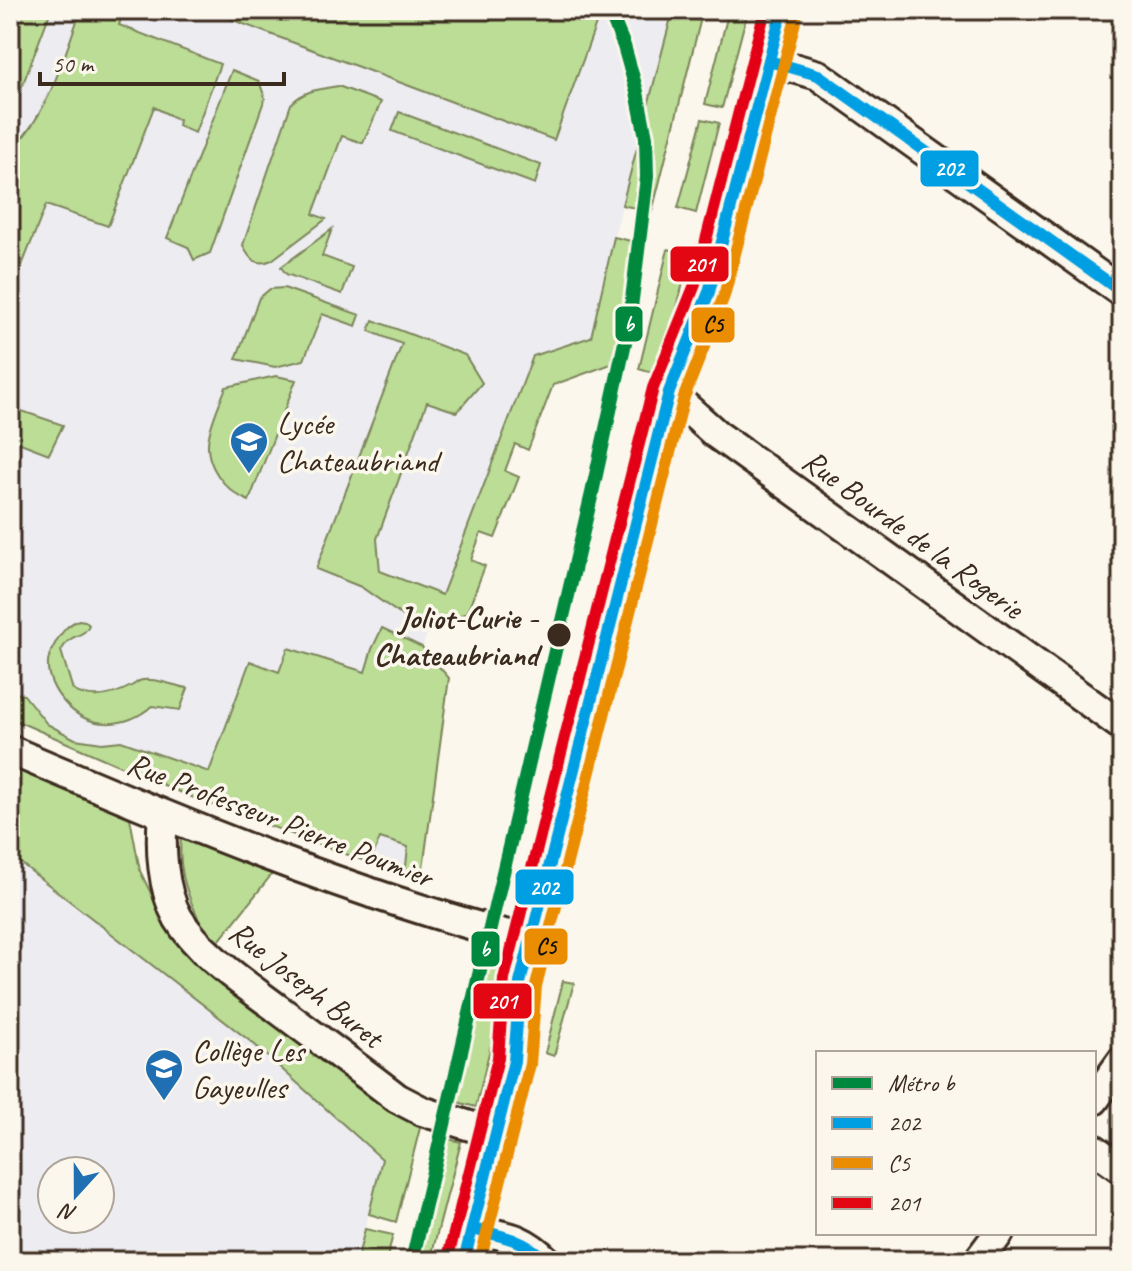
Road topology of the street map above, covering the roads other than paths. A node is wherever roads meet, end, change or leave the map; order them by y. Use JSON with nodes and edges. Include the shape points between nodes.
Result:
{"nodes":[{"id":1,"x":782,"y":10,"type":"edge"},
{"id":2,"x":769,"y":61,"type":"junction"},
{"id":3,"x":1122,"y":292,"type":"edge"},
{"id":4,"x":669,"y":392,"type":"junction"},
{"id":5,"x":1122,"y":726,"type":"edge"},
{"id":6,"x":10,"y":750,"type":"edge"},
{"id":7,"x":163,"y":815,"type":"junction"},
{"id":8,"x":530,"y":941,"type":"junction"},
{"id":9,"x":1122,"y":1061,"type":"edge"},
{"id":10,"x":1096,"y":1097,"type":"edge"},
{"id":11,"x":496,"y":1134,"type":"junction"},
{"id":12,"x":1096,"y":1150,"type":"edge"},
{"id":13,"x":1122,"y":1169,"type":"edge"},
{"id":14,"x":998,"y":1235,"type":"edge"},
{"id":15,"x":468,"y":1245,"type":"edge"},
{"id":16,"x":547,"y":1261,"type":"edge"},
{"id":17,"x":978,"y":1261,"type":"edge"}],
"edges":[{"from":1,"to":2,"type":"main road"},
{"from":2,"to":3,"type":"street","via":[[818,75]]},
{"from":2,"to":4,"type":"main road","via":[[709,292]]},
{"from":4,"to":5,"type":"street","name":"Rue Bourde de la Rogerie","via":[[716,434]]},
{"from":4,"to":8,"type":"main road"},
{"from":6,"to":7,"type":"street","name":"Rue Professeur Pierre Poumier"},
{"from":7,"to":8,"type":"street","name":"Rue Professeur Pierre Poumier","via":[[401,904]]},
{"from":7,"to":11,"type":"street","name":"Rue Joseph Buret","via":[[168,892],[178,918],[211,957],[397,1098]]},
{"from":8,"to":11,"type":"main road","via":[[520,983],[514,1061]]},
{"from":9,"to":10,"type":"street"},
{"from":11,"to":15,"type":"main road"},
{"from":12,"to":13,"type":"street"},
{"from":14,"to":17,"type":"street"},
{"from":15,"to":16,"type":"street","via":[[514,1238]]}]}
